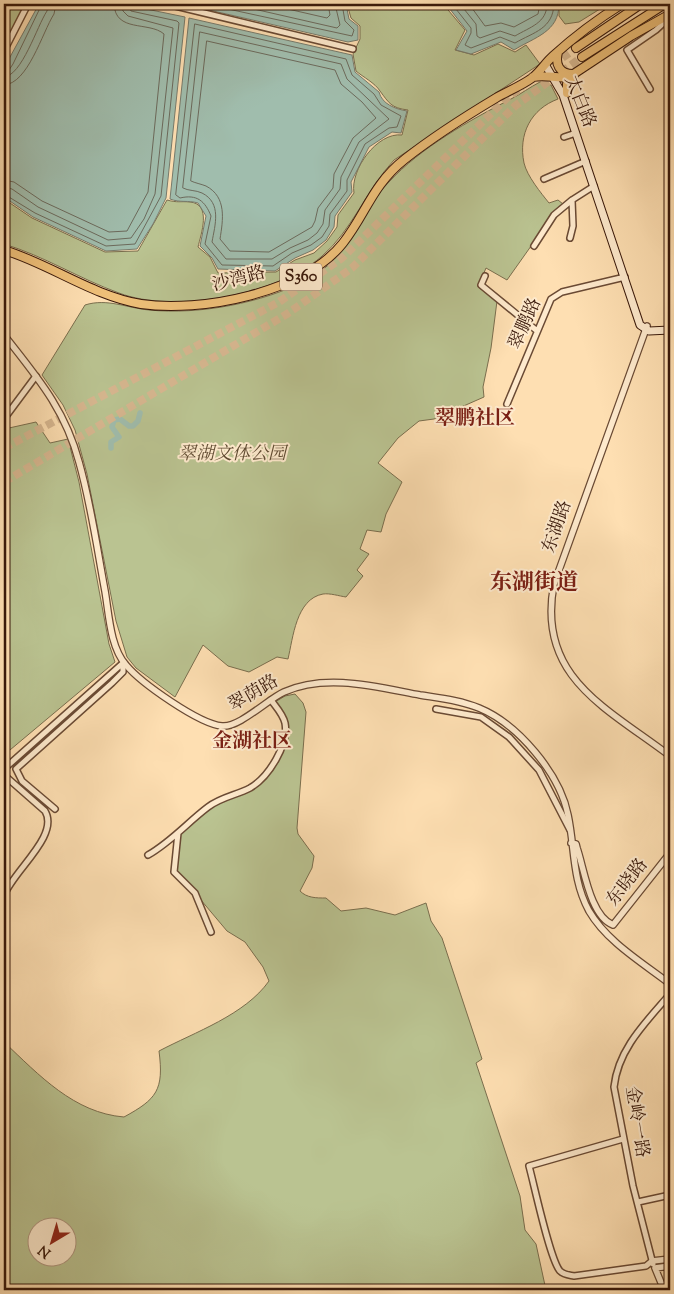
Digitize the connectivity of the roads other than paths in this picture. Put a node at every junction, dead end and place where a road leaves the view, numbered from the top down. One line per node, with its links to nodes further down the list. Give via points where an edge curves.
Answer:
1 (28, 4): 10 (street)
2 (167, 4): 9 (street)
3 (622, 4): 11 (main road, 沙湾路 / S360)
4 (641, 4): 8 (main road)
5 (670, 4): 6 (main road)
6 (661, 6): 12 (main road)
7 (670, 16): 14 (main road, 沙湾路 / S360, via 631,36); 17 (street, via 658,29 627,50)
8 (576, 48)
9 (354, 49)
10 (4, 51)
11 (558, 52): 13 (main road, 沙湾路 / S360); 14 (main road, via 556,61 559,68 565,73)
12 (582, 57)
13 (546, 66): 15 (main road, 太白路); 16 (main road, 沙湾路 / S360)
14 (575, 74): 15 (main road, 沙湾路 / S360); 18 (main road, via 566,84)
15 (556, 77): 16 (main road, 沙湾路 / S360); 18 (main road, 太白路); 19 (main road, 太白路)
16 (532, 78): 27 (main road, 沙湾路 / S360, via 404,159 376,189 344,242 321,265 303,276 258,292 207,305 142,304 109,294)
17 (650, 89)
18 (567, 93): 19 (main road, 太白路)
19 (578, 132): 20 (street); 21 (main road, 太白路)
20 (564, 137)
21 (588, 160): 22 (street); 23 (main road, 太白路)
22 (544, 179)
23 (597, 185): 24 (street); 29 (main road, 太白路); 31 (main road, 太白路)
24 (572, 200): 25 (street); 26 (street, via 554,215)
25 (570, 238)
26 (534, 246)
27 (4, 250)
28 (485, 276): 32 (street, via 481,285)
29 (625, 277): 31 (main road, 太白路, via 640,325); 32 (street, 翠鹏路, via 557,294 551,299)
30 (670, 326): 31 (main road)
31 (646, 328): 33 (main road); 41 (street, 东湖路, via 554,584 552,623 557,650 577,684)
32 (536, 330): 36 (street, 翠鹏路)
33 (670, 330)
34 (4, 335): 35 (street, 翠荫路)
35 (36, 376): 37 (street); 38 (street, 翠荫路, via 61,412 79,460 113,633)
36 (507, 404)
37 (4, 420)
38 (123, 662): 39 (street, 翠荫路, via 172,702 221,726 235,723); 42 (street); 44 (street, via 123,672 16,769 22,781)
39 (271, 700): 45 (street, 翠荫路, via 283,692 310,684 344,683 445,699 479,708 522,739 546,767 560,789); 46 (street, via 285,725 273,765 250,788 215,802)
40 (436, 709): 45 (street, via 481,717 509,737 539,770)
41 (670, 756)
42 (4, 769)
43 (4, 776): 50 (street, via 48,817 40,843)
44 (55, 809)
45 (570, 830): 47 (street, 翠荫路)
46 (178, 833): 49 (street); 51 (street, via 174,872 195,893)
47 (571, 843): 48 (street, 东晓路, via 577,848 596,906 613,925); 52 (street, 翠荫路, via 576,880 594,918 610,936)
48 (670, 853)
49 (148, 855)
50 (4, 896)
51 (211, 932)
52 (670, 984)
53 (670, 994): 54 (street, 金岭一路, via 636,1035 619,1062 614,1087)
54 (624, 1139): 56 (street, 金岭一路); 59 (street, via 529,1166 559,1270 574,1276)
55 (670, 1195): 56 (street)
56 (638, 1202): 58 (street, 金岭一路)
57 (670, 1259): 58 (street)
58 (652, 1261): 59 (street); 61 (street, 金岭一路)
59 (646, 1266): 61 (street)
60 (670, 1266): 61 (street)
61 (655, 1268): 62 (street)
62 (662, 1285)

